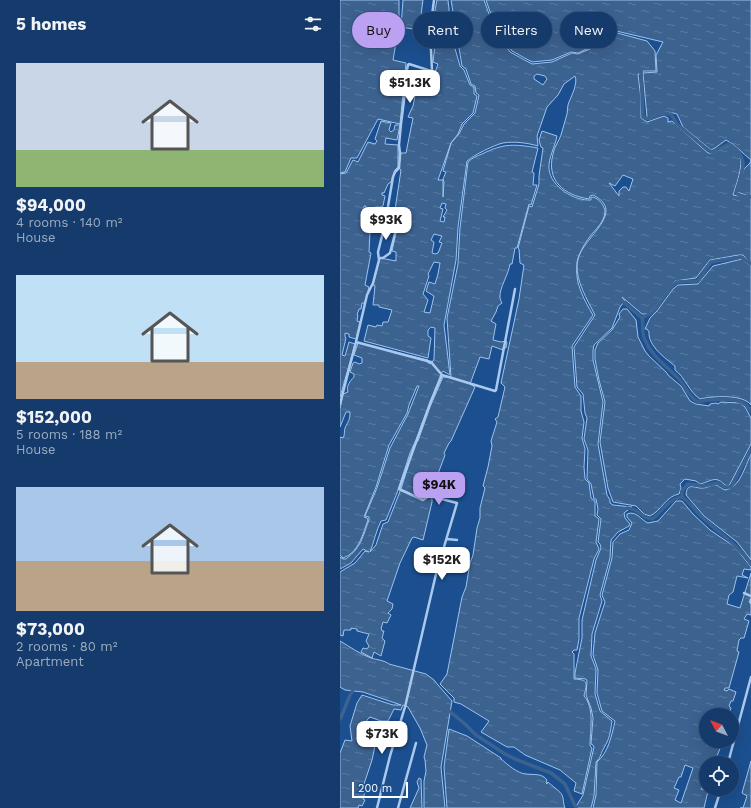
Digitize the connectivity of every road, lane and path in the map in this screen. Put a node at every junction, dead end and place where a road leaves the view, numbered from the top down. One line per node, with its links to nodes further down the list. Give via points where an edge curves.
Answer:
1 (434, 0): 2 (street, via 430,32 432,70 408,65 398,168 393,177)
2 (385, 224): 3 (street, via 378,252); 3 (street, via 396,230 390,253)
3 (379, 258): 5 (street)
4 (515, 289): 6 (street, via 496,391)
5 (356, 342): 6 (street, via 432,362); 7 (street)
6 (442, 374): 8 (street, via 399,489 423,500 430,493 439,499 457,502)
7 (340, 404)
8 (447, 539): 9 (street); 16 (street)
9 (457, 540)
10 (744, 593): 11 (street)
11 (751, 596)
12 (751, 677): 14 (street)
13 (416, 743): 17 (street)
14 (730, 756)
15 (719, 796): 18 (street)
16 (377, 808)
17 (398, 808)
18 (715, 808)

